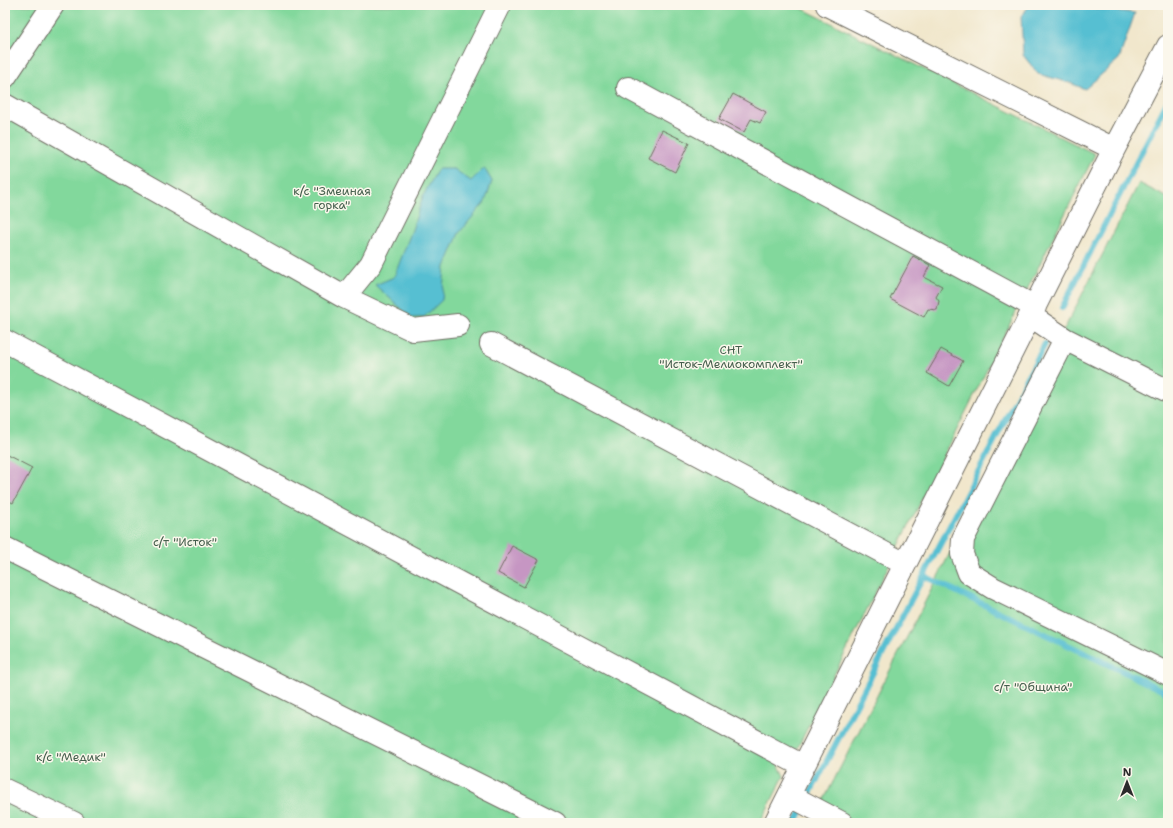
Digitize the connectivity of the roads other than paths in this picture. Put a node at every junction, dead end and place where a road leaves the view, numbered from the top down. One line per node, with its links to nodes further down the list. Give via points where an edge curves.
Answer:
1 (53, 5): 5 (lane)
2 (500, 5): 9 (lane, via 371,264)
3 (827, 5): 8 (lane)
4 (1168, 46): 8 (lane)
5 (5, 77)
6 (628, 88): 10 (lane)
7 (5, 105): 9 (lane)
8 (1114, 149): 10 (lane)
9 (344, 297): 11 (lane, via 414,330)
10 (1033, 311): 12 (lane); 17 (lane)
11 (458, 326)
12 (1065, 338): 15 (lane); 18 (lane, via 963,539 962,554 969,573 993,588)
13 (5, 342): 19 (lane)
14 (491, 344): 17 (lane)
15 (1168, 391)
16 (5, 548): 23 (lane)
17 (905, 564): 19 (lane)
18 (1168, 674)
19 (804, 766): 21 (lane)
20 (5, 790): 22 (lane)
21 (789, 795): 24 (lane); 25 (lane)
22 (74, 823)
23 (555, 823)
24 (775, 823)
25 (842, 823)

